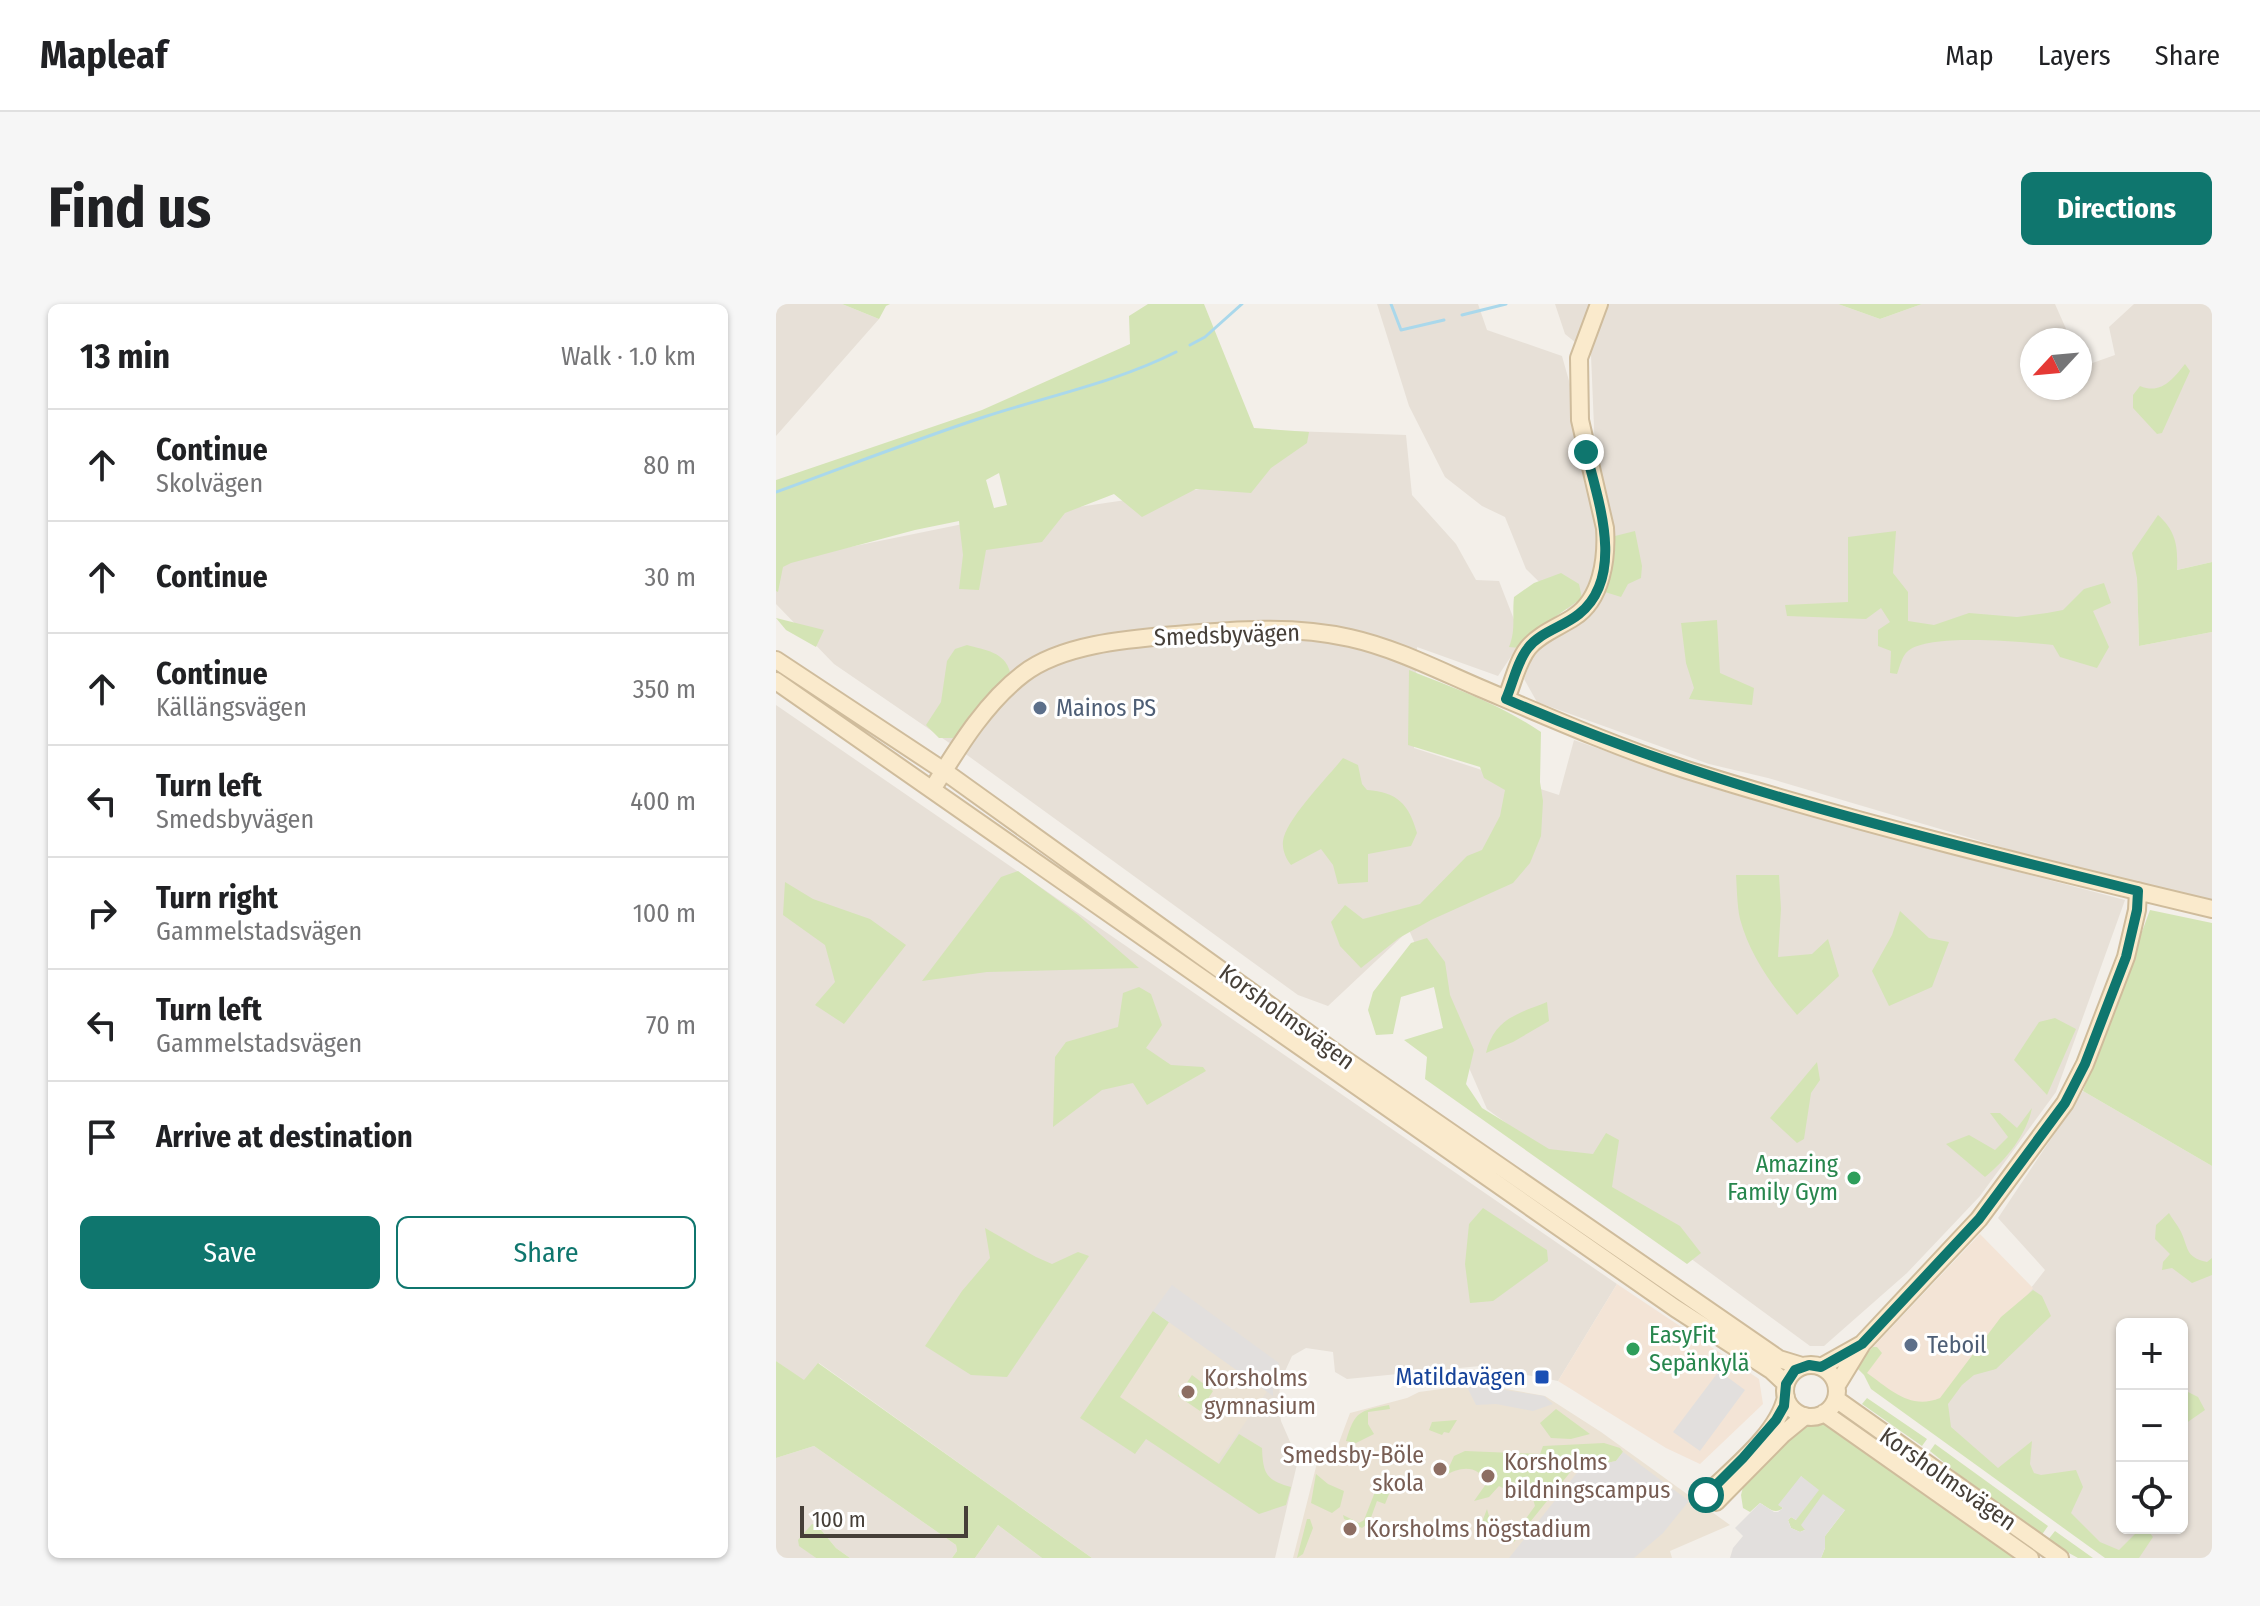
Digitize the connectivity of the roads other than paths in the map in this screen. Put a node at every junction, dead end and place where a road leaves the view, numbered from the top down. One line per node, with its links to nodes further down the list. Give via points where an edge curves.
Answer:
1 (1599, 304): 4 (main road, via 1579,358 1580,420 1605,528 1602,573 1593,597 1578,615 1528,649)
2 (776, 660): 5 (main road, Korsholmsvägen)
3 (776, 681): 6 (main road, Korsholmsvägen)
4 (1506, 699): 5 (main road, Smedsbyvägen, via 1350,638 1297,630 1148,638 1055,656 1025,672 981,716); 7 (main road, Smedsbyvägen, via 1678,767 1793,803)
5 (944, 771): 6 (main road, Smedsbyvägen); 10 (main road, Korsholmsvägen, via 1343,1058 1779,1359)
6 (933, 788): 12 (main road, Korsholmsvägen, via 1771,1370)
7 (2138, 891): 8 (main road, Smedsbyvägen); 9 (main road, via 2126,957 2065,1103 1979,1219)
8 (2212, 909)
9 (1862, 1344): 11 (main road); 13 (main road)
10 (1802, 1366): 11 (main road); 12 (main road)
11 (1821, 1367): 13 (main road, via 1834,1377)
12 (1786, 1390): 15 (main road, via 1793,1409); 15 (main road, via 1784,1406 1768,1432 1711,1499)
13 (1836, 1392): 14 (main road); 17 (main road, Korsholmsvägen)
14 (1824, 1413): 15 (main road); 16 (main road, Korsholmsvägen)
15 (1805, 1416)
16 (2030, 1558)
17 (2060, 1558)

